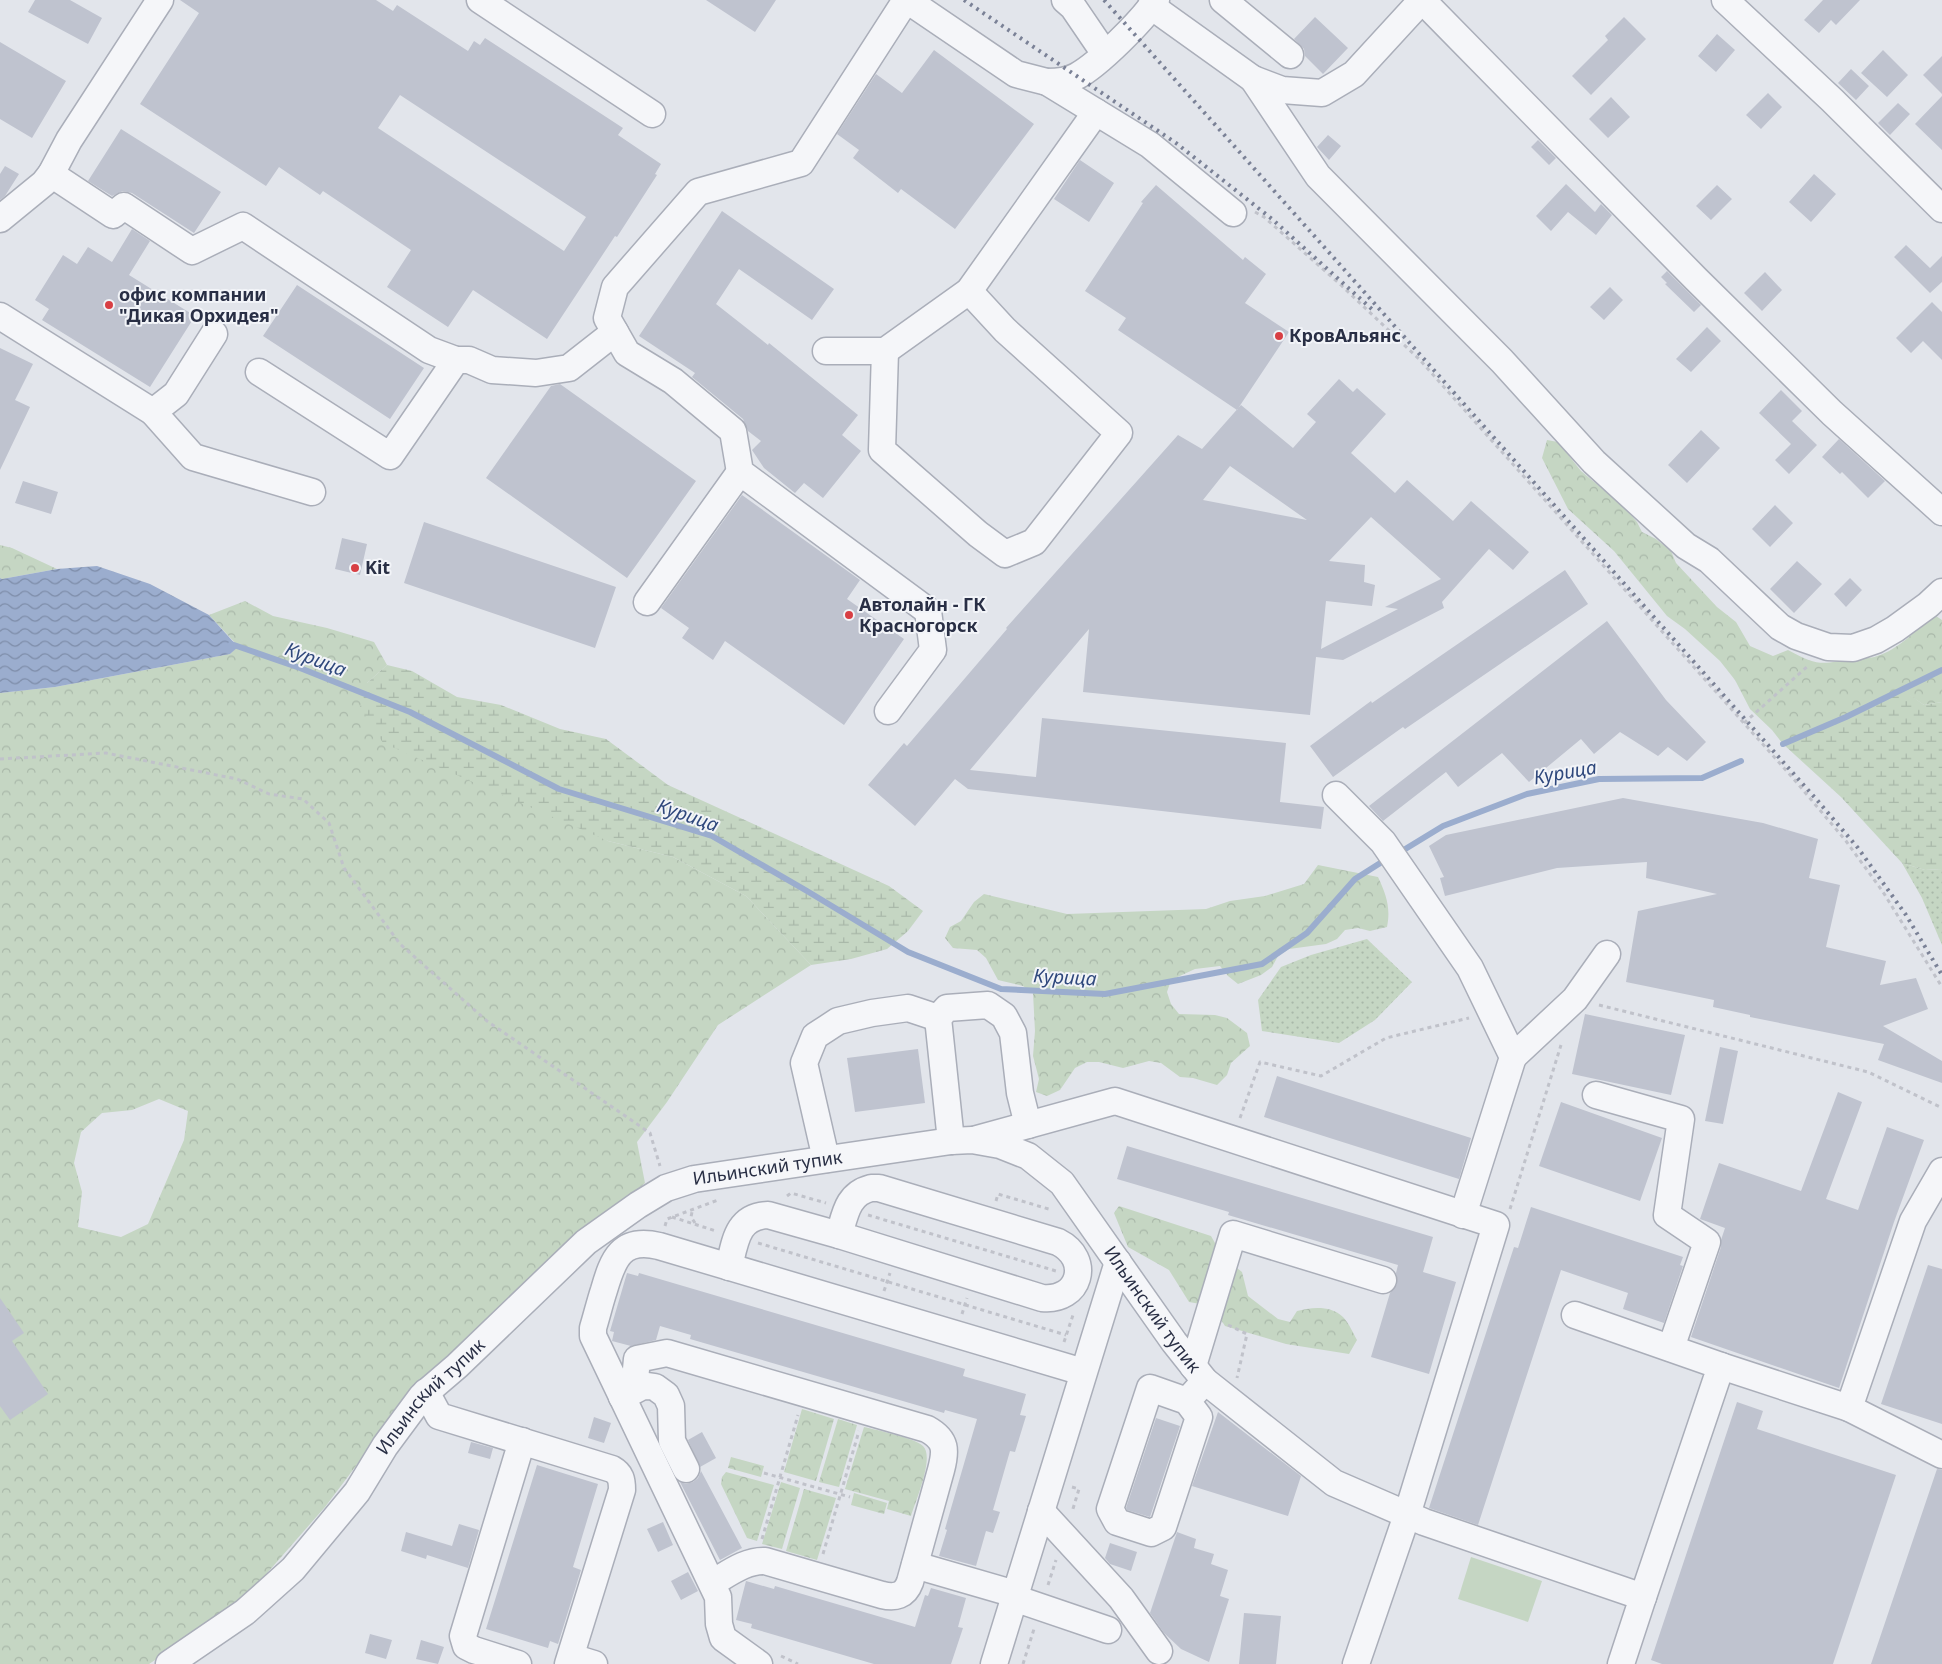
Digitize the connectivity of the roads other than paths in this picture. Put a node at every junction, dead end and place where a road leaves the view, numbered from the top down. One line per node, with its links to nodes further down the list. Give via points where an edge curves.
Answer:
1 (160, 0): 15 (street, via 69,140)
2 (480, 0): 14 (street)
3 (906, 0): 12 (street, via 1016,74); 21 (street, via 801,163 698,192 615,287 607,318)
4 (1065, 0): 9 (street, via 1074,7)
5 (1223, 0): 10 (street)
6 (1422, 0): 11 (street, via 1354,74 1322,93 1282,90); 30 (street, via 1696,279 1825,406)
7 (1725, 0): 16 (street)
8 (1157, 2): 9 (street); 11 (street)
9 (1106, 54): 12 (street, via 1077,76 1061,82)
10 (1290, 55)
11 (1253, 79): 31 (street, via 1318,176 1502,361 1594,462 1686,546 1709,560 1780,627 1828,647 1853,648 1876,640)
12 (1047, 82): 13 (street)
13 (1096, 112): 17 (street, via 1150,145); 19 (street)
14 (652, 114)
15 (51, 174): 18 (street); 25 (street, via 113,215 124,206 192,251 243,226 429,350)
16 (1942, 209)
17 (1233, 213)
18 (0, 219)
19 (969, 291): 24 (street); 24 (street, via 1005,330 1119,433 1034,542 1005,554 882,450)
20 (0, 316): 27 (street)
21 (615, 332): 25 (street, via 569,368 536,373 492,370 469,360); 28 (street, via 627,353 673,381 733,431)
22 (214, 334): 27 (street, via 176,394)
23 (826, 351): 24 (street)
24 (885, 351)
25 (456, 360): 26 (street, via 390,456)
26 (260, 372)
27 (153, 412): 29 (street, via 193,457)
28 (740, 472): 32 (street); 33 (street, via 928,610 933,650)
29 (312, 492)
30 (1942, 512)
31 (1942, 592)
32 (647, 602)
33 (888, 711)
34 (1336, 795): 37 (street, via 1383,842 1470,968)
35 (1608, 954): 37 (street, via 1575,999)
36 (938, 1018): 39 (street, via 947,1008 988,1006 1004,1016 1013,1033 1020,1093); 40 (street); 41 (street, via 908,1008 872,1013 838,1021 815,1036 804,1062)
37 (1514, 1057): 43 (street)
38 (1596, 1095): 51 (street, via 1681,1119 1667,1215 1707,1242)
39 (1028, 1125): 40 (street); 43 (street, via 1115,1101)
40 (961, 1141): 41 (street, Ильинский тупик); 45 (street, Ильинский тупик, via 1000,1145 1028,1156 1062,1183)
41 (826, 1159): 55 (street, Ильинский тупик, via 694,1179 666,1188 586,1242)
42 (1942, 1171): 58 (street, via 1913,1221)
43 (1464, 1215): 63 (street, via 1496,1225)
44 (838, 1235): 46 (street, via 766,1215 752,1218 736,1237); 48 (street, via 1042,1298 1051,1299); 48 (street, via 850,1201 863,1190 879,1188 1066,1246 1073,1252 1079,1269 1074,1286)
45 (1118, 1262): 50 (street); 54 (street, Ильинский тупик)
46 (728, 1267): 53 (street); 56 (street, via 650,1244 631,1246 616,1257 611,1265 593,1336)
47 (1383, 1280): 54 (street, via 1233,1234 1209,1314)
48 (1068, 1292): 50 (street)
49 (1575, 1316): 51 (street)
50 (1099, 1322): 53 (street)
51 (1671, 1348): 52 (street)
52 (1721, 1366): 58 (street); 67 (street)
53 (1083, 1372): 62 (street)
54 (1199, 1373): 57 (street); 63 (street, Ильинский тупик, via 1334,1482)
55 (426, 1392): 59 (street, via 439,1416); 71 (street, Ильинский тупик, via 385,1446 357,1492 293,1569 245,1612)
56 (628, 1393): 61 (street, via 655,1387 670,1400 672,1441); 64 (street, via 637,1359 667,1353 934,1433 943,1444 945,1453); 65 (street)
57 (1187, 1401): 57 (street, via 1150,1388 1110,1509 1117,1522 1151,1533 1163,1527 1199,1417)
58 (1850, 1408): 60 (street)
59 (522, 1442): 70 (street, via 612,1469 622,1479 622,1490); 72 (street, via 463,1636 466,1646)
60 (1942, 1455)
61 (686, 1470)
62 (1041, 1511): 66 (street); 69 (street, via 1120,1598)
63 (1407, 1515): 67 (street, Ильинский тупик); 75 (street)
64 (915, 1565): 65 (street, via 908,1588 892,1597 766,1561 755,1561); 66 (street)
65 (712, 1583): 73 (street, via 718,1597 718,1624 723,1638)
66 (1015, 1596): 68 (street); 74 (street)
67 (1643, 1597): 76 (street)
68 (1108, 1630)
69 (1159, 1651)
70 (578, 1662)
71 (169, 1664)
72 (518, 1664)
73 (759, 1664)
74 (994, 1664)
75 (1356, 1664)
76 (1621, 1664)

